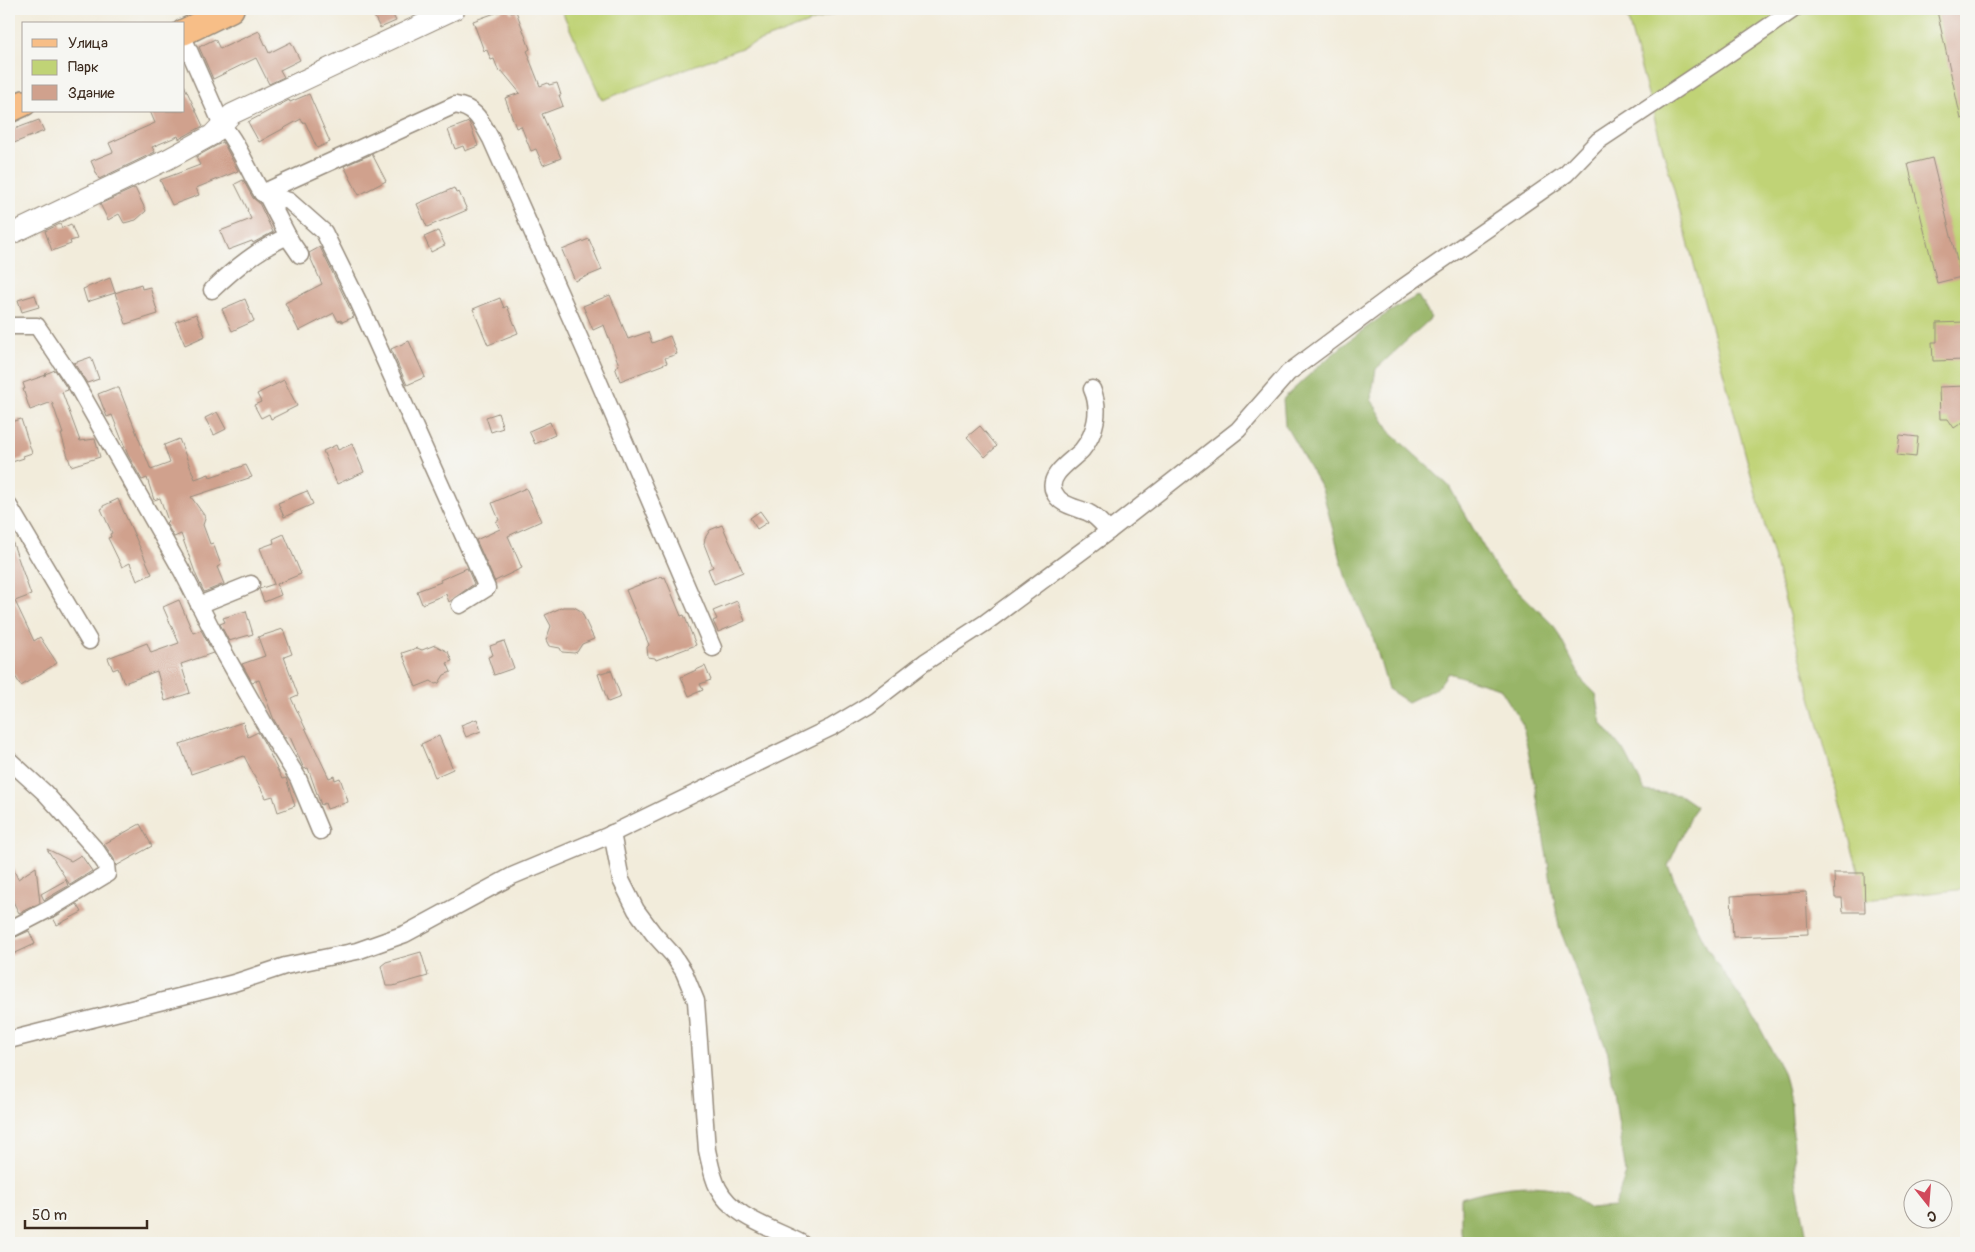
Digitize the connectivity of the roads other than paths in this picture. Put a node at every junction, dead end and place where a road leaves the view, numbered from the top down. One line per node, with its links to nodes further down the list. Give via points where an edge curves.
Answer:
1 (231, 9): 4 (main road)
2 (456, 9): 8 (street, via 232,114)
3 (1794, 9): 17 (street, via 1598,141 1566,174 1402,288 1288,374 1238,430)
4 (185, 32)
5 (185, 41): 8 (street)
6 (22, 105): 7 (main road)
7 (9, 110)
8 (222, 125): 9 (street); 10 (street, via 212,136 168,159)
9 (264, 193): 11 (street); 20 (street, via 289,200 324,232 358,301 487,588); 22 (street, via 455,105 466,106 476,114 491,139)
10 (9, 235)
11 (288, 236): 12 (street); 13 (street, via 268,244 248,258)
12 (300, 255)
13 (212, 290)
14 (9, 326): 19 (street, via 37,326 48,340 127,473)
15 (1092, 389): 17 (street, via 1097,411 1090,436 1082,450 1058,473 1052,485 1060,500 1090,513)
16 (9, 506): 21 (street)
17 (1109, 531): 25 (street, via 869,705 832,727)
18 (251, 584): 19 (street)
19 (199, 604): 24 (street, via 259,715 298,778)
20 (460, 605)
21 (89, 641)
22 (713, 648)
23 (9, 760): 26 (street, via 96,850 106,865 107,874)
24 (320, 831)
25 (612, 833): 27 (street, via 512,876 405,934 357,951 285,966 234,983); 28 (street, via 621,880 636,910 684,972 696,1001 707,1150 718,1189 749,1218)
26 (9, 930)
27 (9, 1040)
28 (800, 1243)

